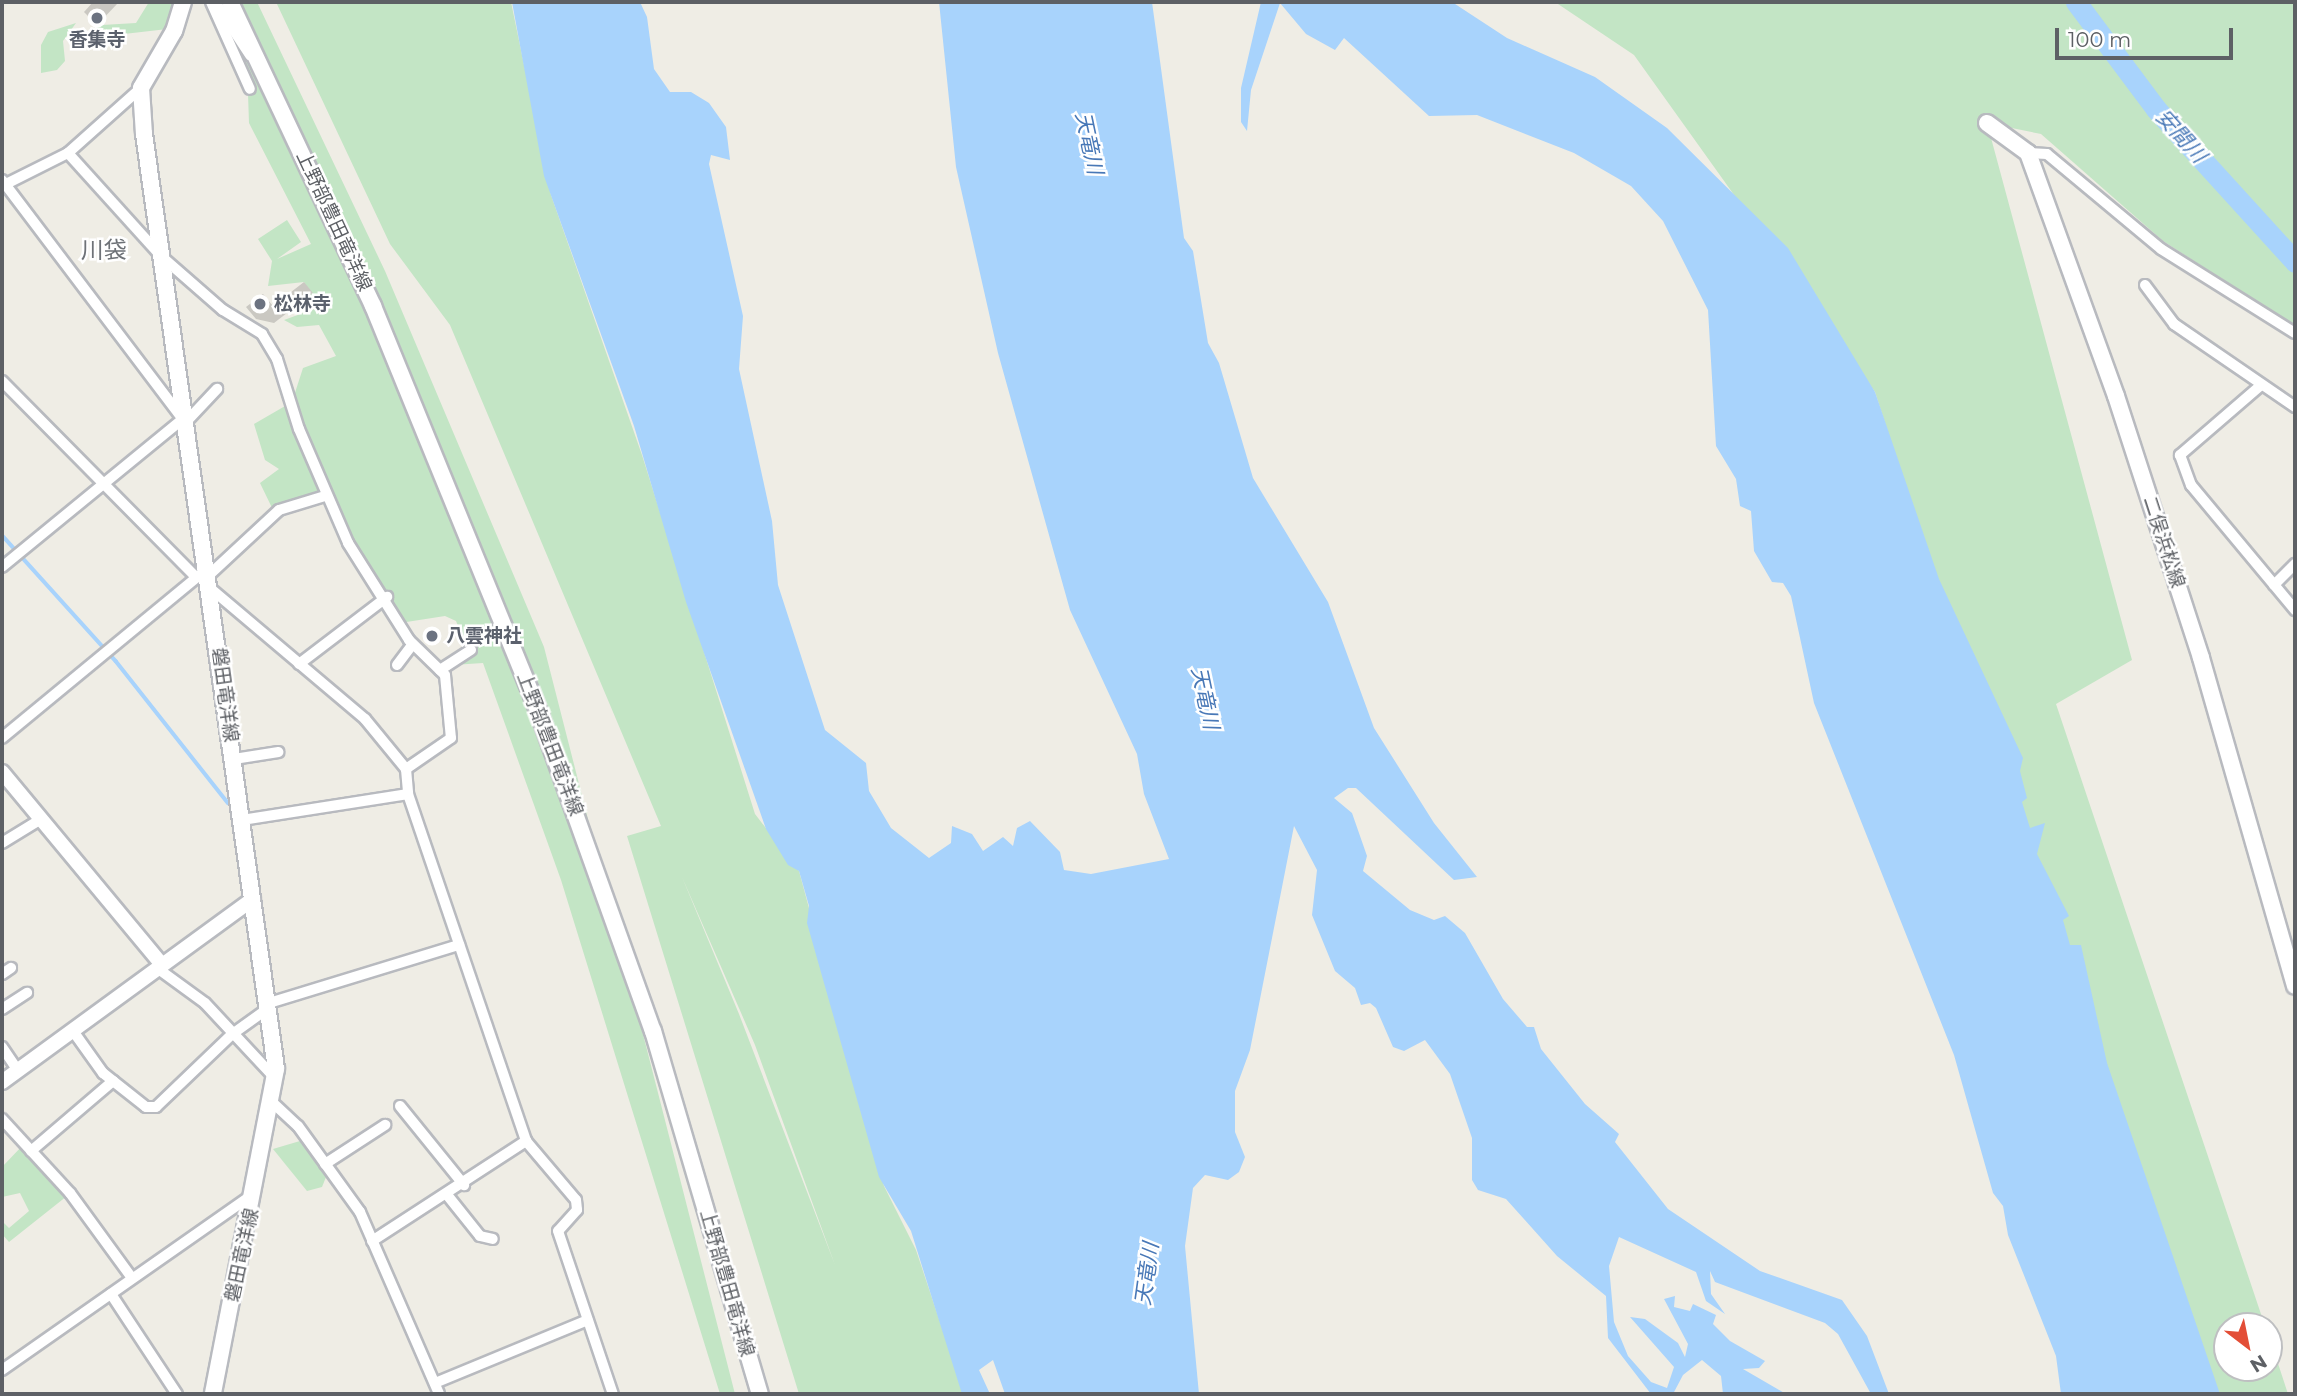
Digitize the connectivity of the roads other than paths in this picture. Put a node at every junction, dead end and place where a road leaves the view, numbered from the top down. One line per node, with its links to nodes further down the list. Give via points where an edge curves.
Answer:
1 (183, 2): 5 (main road, via 174,31)
2 (213, 2): 4 (street); 6 (street)
3 (230, 2): 4 (main road, 上野部豊田竜洋線)
4 (261, 65): 76 (main road, 上野部豊田竜洋線, via 373,306 545,728 653,1031)
5 (141, 88): 8 (street); 11 (main road, 磐田竜洋線)
6 (250, 89)
7 (1987, 123): 9 (main road)
8 (68, 153): 10 (street); 11 (street)
9 (2028, 153): 13 (street, via 2048,154 2161,249); 44 (main road, 二俣浜松線, via 2161,530)
10 (3, 184): 18 (street)
11 (162, 256): 18 (main road, 磐田竜洋線); 20 (street, via 223,310 262,334 278,359)
12 (2145, 285): 15 (street, via 2174,324)
13 (2295, 333)
14 (2, 381): 19 (street)
15 (2260, 386): 17 (street); 24 (street, via 2180,455 2191,485)
16 (216, 389): 18 (street)
17 (2295, 407)
18 (184, 419): 19 (street); 23 (main road, 磐田竜洋線)
19 (103, 482): 22 (street); 23 (street)
20 (325, 496): 23 (street, via 279,510); 25 (street, via 348,543)
21 (2295, 564): 24 (street)
22 (2, 567)
23 (205, 578): 29 (street); 32 (street); 34 (main road, 磐田竜洋線)
24 (2274, 584): 26 (street)
25 (387, 597): 27 (street); 29 (street)
26 (2295, 610)
27 (413, 644): 30 (street); 31 (street)
28 (471, 650): 31 (street)
29 (299, 664): 35 (street, via 365,719)
30 (397, 664)
31 (440, 670): 35 (street, via 451,738)
32 (2, 738)
33 (278, 752): 34 (street)
34 (234, 759): 39 (main road, 磐田竜洋線)
35 (406, 769): 37 (street)
36 (2, 772): 38 (street)
37 (408, 794): 39 (street); 42 (street)
38 (41, 819): 40 (street); 43 (street)
39 (242, 820): 41 (main road, 磐田竜洋線)
40 (2, 843)
41 (253, 900): 43 (street); 46 (main road, 磐田竜洋線)
42 (459, 945): 46 (street); 59 (street)
43 (160, 966): 48 (street); 49 (street)
44 (2295, 986)
45 (27, 993): 47 (street)
46 (269, 1005): 49 (street); 52 (main road, 磐田竜洋線)
47 (2, 1009)
48 (74, 1031): 51 (street); 53 (street)
49 (236, 1031): 52 (street); 53 (street, via 156,1107 146,1107)
50 (2, 1046): 51 (street)
51 (17, 1069): 54 (street)
52 (275, 1077): 55 (main road, 磐田竜洋線)
53 (113, 1081): 60 (street)
54 (2, 1082)
55 (272, 1102): 61 (street); 63 (main road, 磐田竜洋線)
56 (400, 1106): 62 (street)
57 (2, 1119): 60 (street)
58 (385, 1125): 61 (street)
59 (526, 1141): 62 (street); 69 (street, via 576,1200 577,1210 558,1231)
60 (31, 1151): 67 (street, via 70,1193)
61 (325, 1164): 66 (street, via 360,1212)
62 (464, 1185): 64 (street)
63 (254, 1193): 67 (street); 73 (main road, 磐田竜洋線)
64 (448, 1196): 65 (street, via 480,1236); 66 (street)
65 (494, 1239)
66 (372, 1241): 71 (street)
67 (132, 1278): 68 (street)
68 (111, 1294): 70 (street); 72 (street)
69 (588, 1320): 71 (street); 75 (street)
70 (2, 1370)
71 (435, 1383): 74 (street)
72 (177, 1394)
73 (212, 1394)
74 (439, 1394)
75 (613, 1394)
76 (760, 1394)

